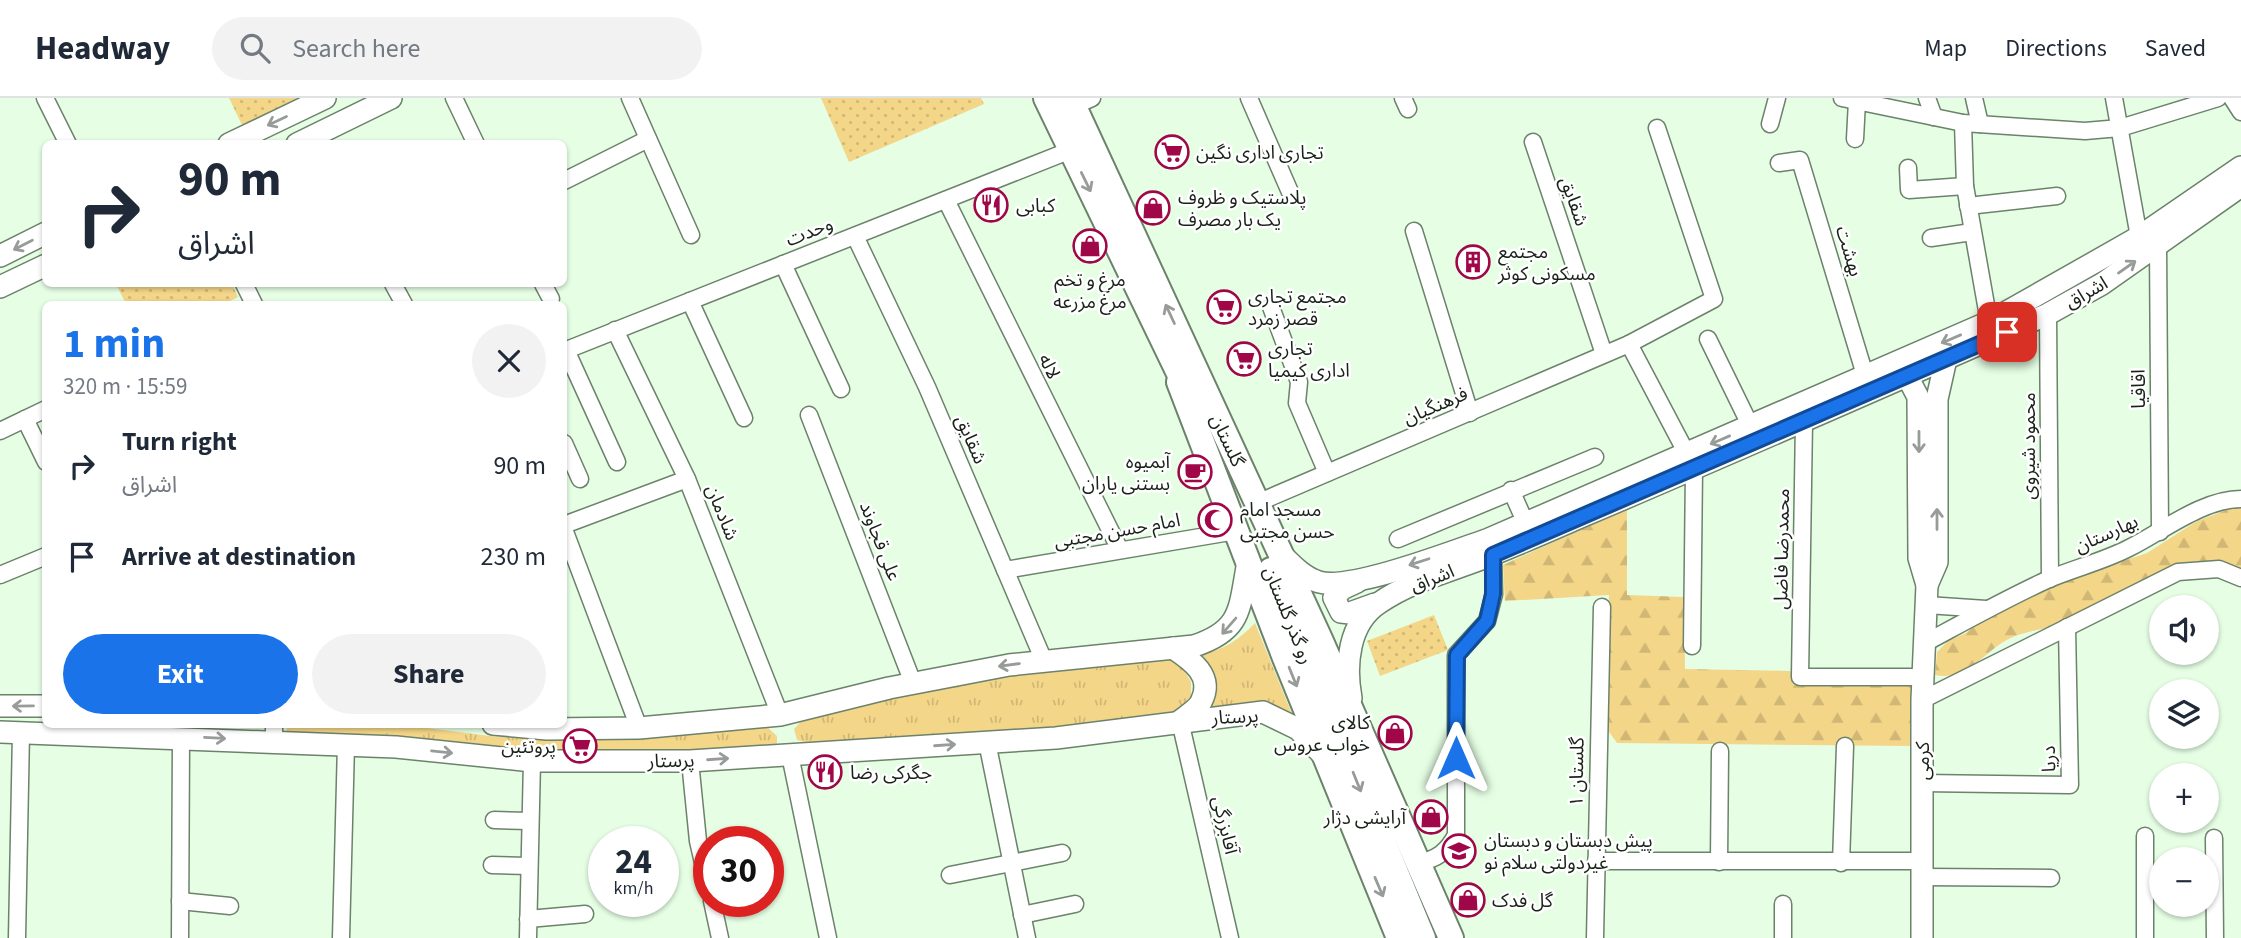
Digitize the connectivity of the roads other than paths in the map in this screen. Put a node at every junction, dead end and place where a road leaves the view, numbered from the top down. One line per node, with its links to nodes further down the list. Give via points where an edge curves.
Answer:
1 (45, 98): 25 (street)
2 (325, 98): 26 (main road, one-way to 26)
3 (391, 98): 27 (main road)
4 (454, 98): 28 (street)
5 (629, 98): 23 (street)
6 (1046, 98): 30 (main road)
7 (1249, 98): 37 (street)
8 (1777, 98): 19 (street)
9 (1927, 98): 17 (street)
10 (1974, 98): 20 (street)
11 (2114, 98): 22 (street, اقاقیا)
12 (2218, 98): 22 (street)
13 (2232, 98): 16 (street)
14 (1850, 100): 17 (street); 24 (street)
15 (1079, 101): 87 (main road, گلستان, one-way to 15)
16 (2241, 112)
17 (1934, 117): 18 (street)
18 (1963, 123): 20 (street); 35 (street)
19 (1770, 124)
20 (1980, 124): 22 (street, via 2085,131)
21 (1657, 128): 61 (street, فرهنگیان, via 1714,299)
22 (2120, 128): 47 (street, اقاقیا)
23 (648, 139): 34 (street); 44 (street)
24 (1855, 139)
25 (66, 140)
26 (237, 140)
27 (305, 140)
28 (474, 140)
29 (1533, 142): 64 (street, شقایق)
30 (1070, 150): 39 (street, وحدت); 59 (main road, one-way to 59)
31 (1779, 163): 66 (street, بهشت, via 1800,160)
32 (2241, 167): 47 (main road, اشراق)
33 (1908, 168): 35 (street, via 1909,190)
34 (567, 180)
35 (1965, 186): 40 (street)
36 (2241, 186): 47 (main road, اشراق)
37 (1290, 192)
38 (2057, 196): 40 (street)
39 (946, 200): 45 (street, وحدت); 94 (street, لاله)
40 (1968, 206): 42 (street)
41 (1414, 231): 70 (street)
42 (1972, 232): 46 (street); 57 (street)
43 (42, 235): 48 (main road, one-way to 48)
44 (691, 235)
45 (855, 236): 49 (street, وحدت); 99 (street, شقایق, via 927,387)
46 (1931, 238)
47 (2148, 241): 56 (main road, اشراق, one-way to 47, via 2102,284); 57 (main road, اشراق); 91 (street, اقاقیا)
48 (0, 256)
49 (783, 264): 54 (street, وحدت); 68 (street)
50 (42, 267): 51 (main road)
51 (0, 287)
52 (545, 287): 53 (street)
53 (551, 299)
54 (690, 301): 58 (street, وحدت); 72 (street)
55 (1271, 307): 82 (street, via 1299,382 1297,403)
56 (2048, 314): 65 (main road, اشراق); 103 (street, محمود شیروی)
57 (1989, 323): 66 (main road, اشراق, one-way to 66)
58 (615, 330): 62 (street, وحدت); 84 (street, شادمان)
59 (1162, 339): 90 (main road); 172 (main road, رو گذر گلستان, one-way to 172, via 1256,534)
60 (1708, 339): 75 (street)
61 (1629, 344): 64 (street, فرهنگیان); 81 (street)
62 (567, 349)
63 (567, 354): 80 (street)
64 (1604, 354): 70 (street, فرهنگیان)
65 (1945, 359): 67 (main road, اشراق); 104 (main road, کرمی, one-way to 65, via 1937,562 1937,399)
66 (1864, 375): 75 (main road, اشراق)
67 (1908, 376): 74 (main road, اشراق); 104 (main road, کرمی, one-way to 104, via 1918,397 1919,558)
68 (841, 389)
69 (42, 411): 73 (street)
70 (1470, 413): 82 (street, فرهنگیان)
71 (809, 415): 114 (street, علی قجاوند)
72 (744, 418)
73 (25, 419): 76 (street); 78 (street)
74 (1804, 421): 81 (main road, اشراق); 113 (street, محمدرضا فاضل, via 1800,677)
75 (1751, 427): 81 (main road, اشراق, one-way to 81)
76 (0, 431)
77 (567, 450): 83 (street)
78 (42, 454)
79 (1595, 457): 85 (street)
80 (617, 462)
81 (1691, 462): 88 (main road, اشراق); 96 (main road, اشراق); 110 (street)
82 (1327, 473): 87 (street, فرهنگیان)
83 (580, 479)
84 (687, 479): 89 (street); 118 (street, شادمان)
85 (1511, 490): 88 (street); 93 (street)
86 (2241, 499): 91 (street, بهارستان, via 2225,499)
87 (1257, 503): 95 (main road, گلستان)
88 (1526, 524): 101 (main road, اشراق, one-way to 101)
89 (567, 526)
90 (1236, 531): 94 (street, امام حسن مجتبی); 98 (main road)
91 (2160, 532): 103 (street, بهارستان)
92 (567, 535): 122 (street)
93 (1398, 539)
94 (1120, 550): 99 (street, امام حسن مجتبی)
95 (1281, 554): 101 (main road, اشراق, via 1298,571 1321,583); 120 (main road, گلستان)
96 (1493, 555): 105 (main road, اشراق, via 1416,583); 144 (street, via 1493,594 1487,621 1457,655 1456,835 1448,851)
97 (42, 558): 100 (street)
98 (1248, 562): 111 (main road, پرستار, one-way to 111, via 1237,616 1219,638); 131 (main road, one-way to 131)
99 (1005, 570): 112 (street, شقایق)
100 (0, 575)
101 (1365, 578): 105 (main road, via 1334,598 1341,612 1350,614)
102 (2241, 578): 108 (street, via 2219,569 2178,572)
103 (2050, 579): 107 (street, بهارستان)
104 (1927, 595): 107 (street); 109 (main road, کرمی)
105 (1377, 603): 120 (main road, اشراق, via 1360,623 1349,652 1346,675)
106 (1602, 607): 142 (street, گلستان ۱)
107 (1989, 609): 109 (street, بهارستان)
108 (2067, 627): 115 (street); 134 (street, دریا, via 2070,785)
109 (1925, 643): 113 (main road, کرمی)
110 (1692, 646)
111 (1173, 648): 112 (main road, پرستار); 119 (main road, via 1197,664 1205,683 1201,702)
112 (1044, 661): 114 (main road, پرستار, one-way to 114)
113 (1923, 677): 115 (main road, کرمی)
114 (913, 683): 118 (main road, پرستار)
115 (1922, 700): 134 (main road, کرمی)
116 (42, 705): 117 (main road, one-way to 117)
117 (0, 706)
118 (780, 715): 122 (main road, پرستار)
119 (1180, 721): 126 (main road, پرستار); 131 (main road, پرستار, via 1263,712 1298,729); 170 (street, آقابزرگی)
120 (1356, 721): 144 (main road, گلستان)
121 (536, 728): 122 (main road, پرستار)
122 (639, 728)
123 (10, 732): 125 (main road, پرستار); 164 (street)
124 (274, 733): 125 (main road, پرستار, one-way to 124); 127 (main road, پرستار)
125 (181, 737): 153 (street)
126 (987, 742): 130 (main road, پرستار, one-way to 126); 146 (street)
127 (346, 744): 132 (main road, پرستار, one-way to 132); 166 (street)
128 (1845, 746): 145 (street)
129 (1720, 751): 143 (street)
130 (790, 755): 133 (main road, پرستار, one-way to 130); 168 (street)
131 (1325, 757): 171 (main road, one-way to 171)
132 (531, 761): 133 (main road, پرستار); 136 (street)
133 (690, 761): 137 (street)
134 (1922, 783): 149 (main road, کرمی)
135 (494, 820): 136 (street)
136 (530, 821): 148 (street)
137 (696, 826)
138 (2145, 836): 150 (street)
139 (2214, 838): 140 (street)
140 (2214, 847)
141 (1062, 853): 146 (street)
142 (1597, 861): 143 (street); 174 (street, گلستان ۱)
143 (1719, 862): 145 (street)
144 (1418, 863): 173 (main road, گلستان)
145 (1840, 863): 149 (street)
146 (1011, 864): 151 (street); 158 (street)
147 (492, 865): 148 (street)
148 (529, 866): 162 (street)
149 (1921, 869): 152 (street); 176 (main road, کرمی)
150 (2149, 870)
151 (950, 875)
152 (2051, 878)
153 (180, 901): 156 (street); 165 (street)
154 (1075, 904): 158 (street)
155 (1783, 904): 175 (street)
156 (230, 906)
157 (584, 914): 162 (street)
158 (1022, 915): 169 (street)
159 (713, 917): 163 (street)
160 (2150, 917): 177 (street)
161 (2213, 917): 178 (street)
162 (528, 919): 167 (street)
163 (715, 937)
164 (17, 938)
165 (180, 938)
166 (341, 938)
167 (528, 938)
168 (828, 938)
169 (1027, 938)
170 (1228, 938)
171 (1399, 938)
172 (1423, 938)
173 (1451, 938)
174 (1595, 938)
175 (1783, 938)
176 (1922, 938)
177 (2145, 938)
178 (2215, 938)

